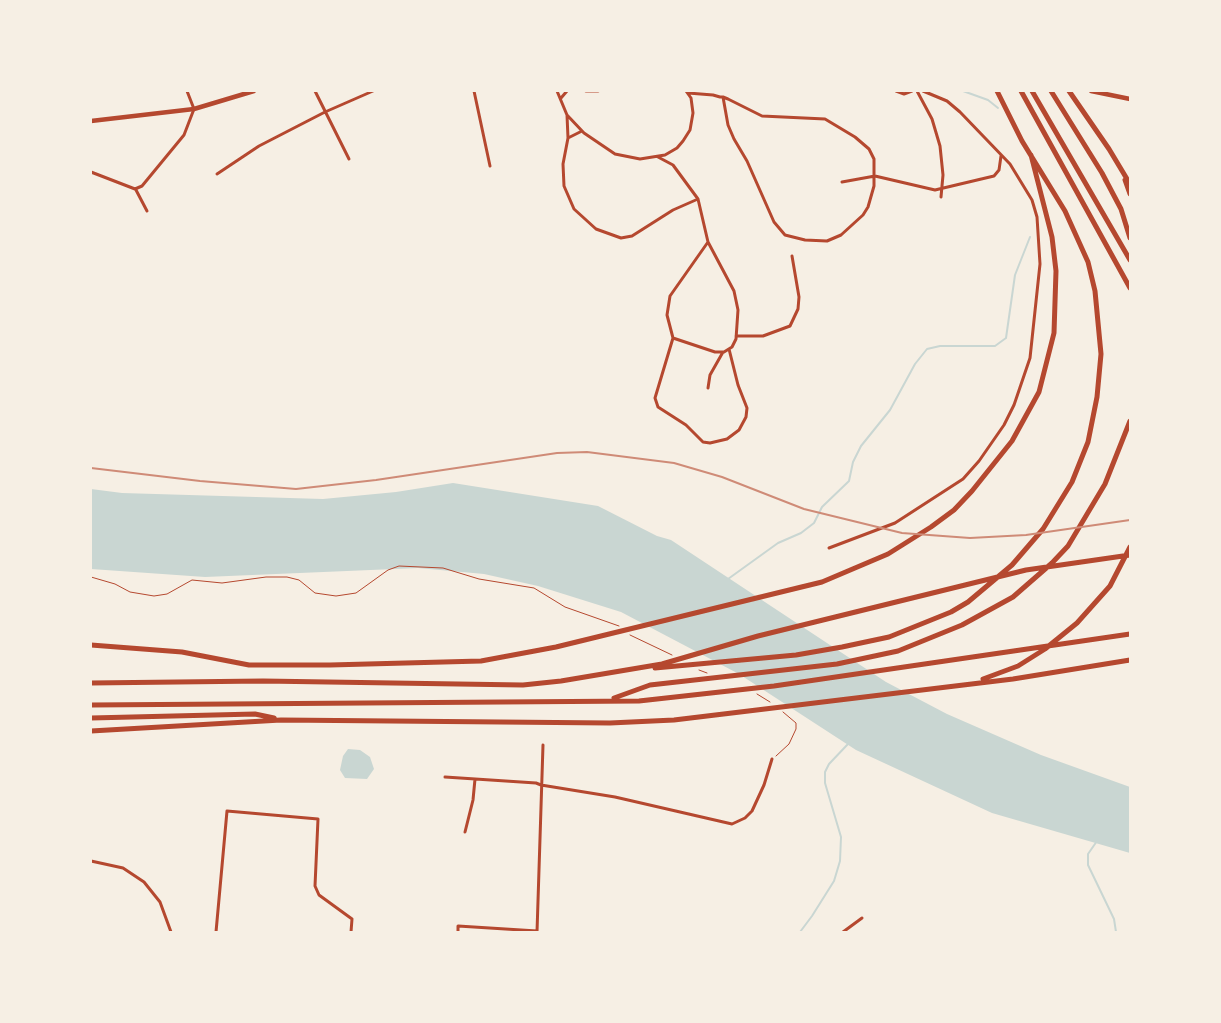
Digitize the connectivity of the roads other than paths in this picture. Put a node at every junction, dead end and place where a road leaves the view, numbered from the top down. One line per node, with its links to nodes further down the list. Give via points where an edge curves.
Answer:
1 (187, 91): 24 (street)
2 (254, 91): 24 (main road)
3 (315, 91): 25 (street)
4 (373, 91): 25 (street)
5 (474, 91): 36 (street)
6 (557, 91): 22 (street)
7 (567, 91): 22 (street)
8 (586, 91): 9 (street)
9 (598, 91)
10 (896, 91): 11 (street, via 904,94)
11 (912, 91)
12 (916, 91): 44 (street, via 936,131)
13 (923, 91): 32 (street, via 954,106)
14 (997, 91): 31 (highway)
15 (1021, 91): 53 (highway)
16 (1032, 91): 52 (highway)
17 (1051, 91): 49 (highway, via 1102,173 1121,209)
18 (1068, 91): 39 (highway)
19 (1091, 91): 23 (main road)
20 (687, 92): 21 (street); 30 (street, via 693,113 690,130)
21 (723, 97): 40 (street, via 762,116 814,117 832,122 869,149 874,159); 40 (street, via 728,125 774,222 785,235 820,241 841,235 868,207)
22 (561, 98): 26 (street)
23 (1130, 99)
24 (194, 109): 27 (main road); 43 (street, via 184,135 142,186)
25 (325, 112): 34 (street); 38 (street, via 258,146)
26 (567, 115): 28 (street); 29 (street)
27 (91, 121)
28 (582, 131): 29 (street); 33 (street, via 615,154)
29 (568, 138): 47 (street, via 563,174 568,199 584,220 604,233 621,238 632,236 673,210)
30 (673, 150): 33 (street); 35 (street)
31 (1031, 155): 64 (highway, via 1056,256 1056,318 1038,392 1012,441 991,470 954,510 888,554 822,582 556,647 481,661 249,665 182,652); 66 (highway, via 1065,211 1088,262 1099,320 1101,354 1088,442 1072,482 1042,529 1012,565 968,602 889,637 796,655)
32 (1001, 156): 44 (street, via 1000,170 994,176); 61 (street, via 1010,164 1032,200 1040,240 1032,343 1026,373 1014,404 979,461 954,486 895,523)
33 (658, 157): 35 (street)
34 (350, 159)
35 (672, 164): 47 (street)
36 (490, 166)
37 (91, 172): 43 (street)
38 (217, 174)
39 (1123, 175): 42 (highway); 45 (highway)
40 (875, 176): 41 (street); 44 (street)
41 (842, 182)
42 (1130, 184)
43 (135, 189): 48 (street)
44 (942, 189): 46 (street)
45 (1130, 194)
46 (941, 197)
47 (698, 199): 50 (street)
48 (147, 211)
49 (1130, 238)
50 (708, 242): 54 (street, via 734,291 738,310); 55 (street, via 670,296 667,315)
51 (792, 256): 54 (street, via 798,309 790,326 763,336)
52 (1130, 260)
53 (1130, 288)
54 (736, 336): 56 (street)
55 (673, 338): 56 (street, via 658,384 656,404 703,442 727,439 739,430 746,417 747,408); 57 (street)
56 (729, 349): 57 (street)
57 (723, 352): 58 (street, via 710,375)
58 (708, 388)
59 (1130, 421): 69 (highway, via 1112,470 1068,546 1013,596 962,625 898,651 838,664 650,686)
60 (1130, 547): 67 (highway, via 1110,586 1077,624 1018,666)
61 (829, 548)
62 (1130, 555): 66 (highway, via 1026,570)
63 (1130, 634): 69 (highway, via 774,686 639,701)
64 (91, 645)
65 (1130, 660): 67 (highway)
66 (634, 670): 68 (highway, via 523,685 263,681)
67 (975, 682): 72 (highway, via 674,720 610,723)
68 (91, 683)
69 (611, 699): 70 (highway)
70 (91, 705)
71 (91, 718): 72 (highway, via 255,714)
72 (281, 720): 73 (highway)
73 (91, 731)
74 (543, 745): 78 (street)
75 (772, 759): 78 (street, via 752,811 732,824 616,797)
76 (445, 777): 77 (street)
77 (475, 779): 78 (street, via 536,782); 79 (street)
78 (541, 785): 86 (street)
79 (465, 832)
80 (91, 861): 82 (street, via 123,868 144,882 160,902)
81 (862, 918): 87 (street)
82 (171, 932)
83 (216, 932): 84 (street, via 227,811 318,819 315,886 320,895 352,919)
84 (351, 932)
85 (458, 932): 86 (street, via 458,926)
86 (538, 932)
87 (843, 932)

